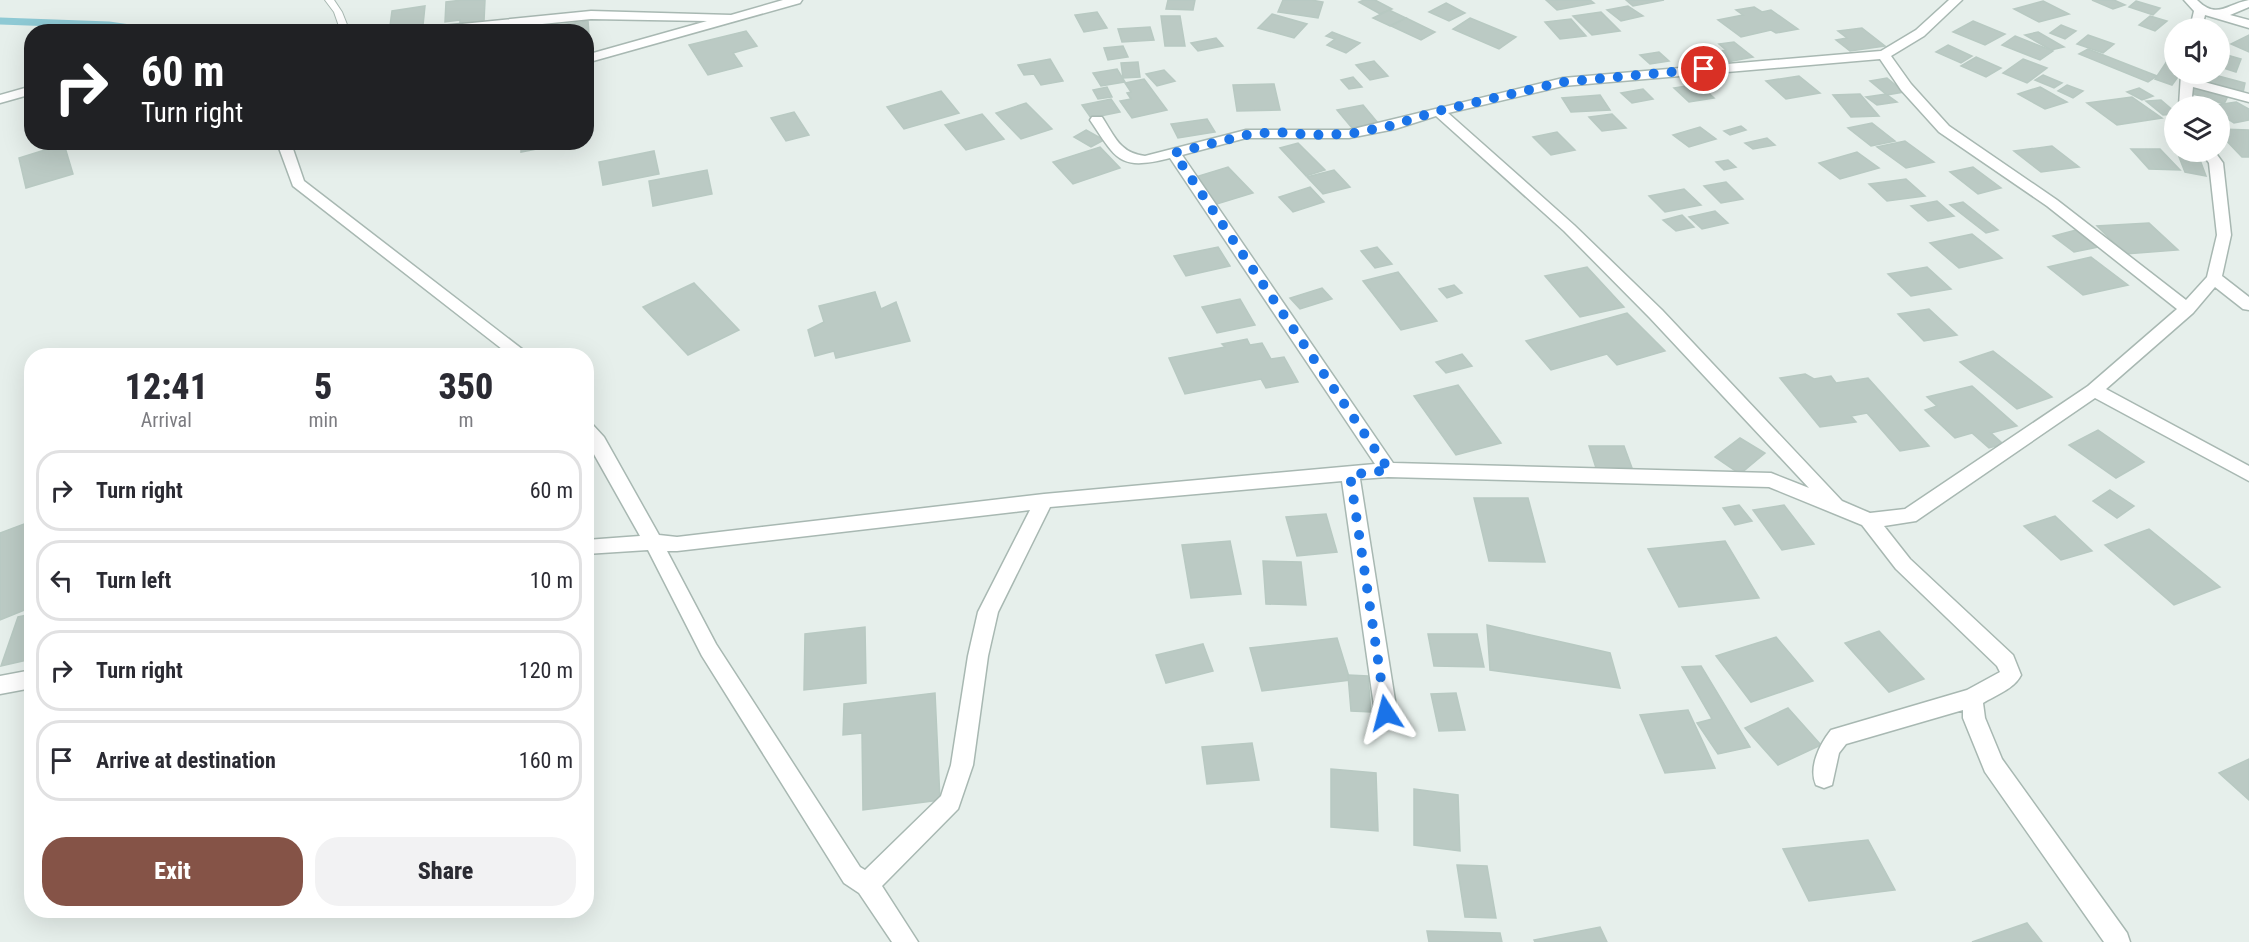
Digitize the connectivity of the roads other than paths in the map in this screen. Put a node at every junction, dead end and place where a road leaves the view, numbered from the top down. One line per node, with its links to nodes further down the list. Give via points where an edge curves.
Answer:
1 (329, 0): 10 (lane)
2 (795, 0): 8 (street)
3 (1956, 0): 13 (street, via 1920,33)
4 (2190, 0): 6 (street)
5 (2249, 3): 7 (street)
6 (2200, 10): 7 (street); 9 (street)
7 (2218, 15): 12 (street)
8 (730, 18): 11 (street, via 591,15); 14 (street)
9 (2198, 18)
10 (343, 24)
11 (502, 24)
12 (2249, 24)
13 (1884, 55): 19 (street, via 1563,82); 26 (street, via 1905,87 1944,129 2052,203)
14 (594, 57)
15 (2208, 84): 17 (street)
16 (24, 92): 18 (street)
17 (2249, 98)
18 (0, 99)
19 (1438, 111): 22 (street, via 1349,134 1246,135); 34 (street, via 1569,228 1656,314)
20 (1097, 120): 22 (street, via 1127,158 1145,160)
21 (287, 150): 27 (street, via 298,183)
22 (1174, 153): 30 (street)
23 (2215, 162): 24 (street, via 2224,235)
24 (2214, 278): 25 (street); 26 (street)
25 (2249, 304)
26 (2187, 309): 28 (street)
27 (512, 348)
28 (2094, 390): 31 (street); 35 (street, via 1909,516)
29 (594, 437): 36 (street)
30 (1389, 470): 32 (street); 34 (street, via 1771,480)
31 (2249, 474)
32 (1350, 475): 33 (street); 41 (street)
33 (1044, 501): 36 (street, via 677,544); 43 (street, via 988,612 963,765 950,802)
34 (1838, 508): 35 (street)
35 (1869, 520): 40 (street, via 1903,564 2006,661 2010,675)
36 (653, 542): 37 (street); 43 (street, via 709,650 852,875)
37 (594, 546)
38 (24, 680): 39 (street)
39 (0, 685)
40 (1972, 698): 42 (street, via 1839,737 1829,749); 45 (street, via 1974,718 1993,765)
41 (1386, 713)
42 (1824, 778)
43 (867, 885): 44 (street)
44 (906, 942)
45 (2118, 942)

